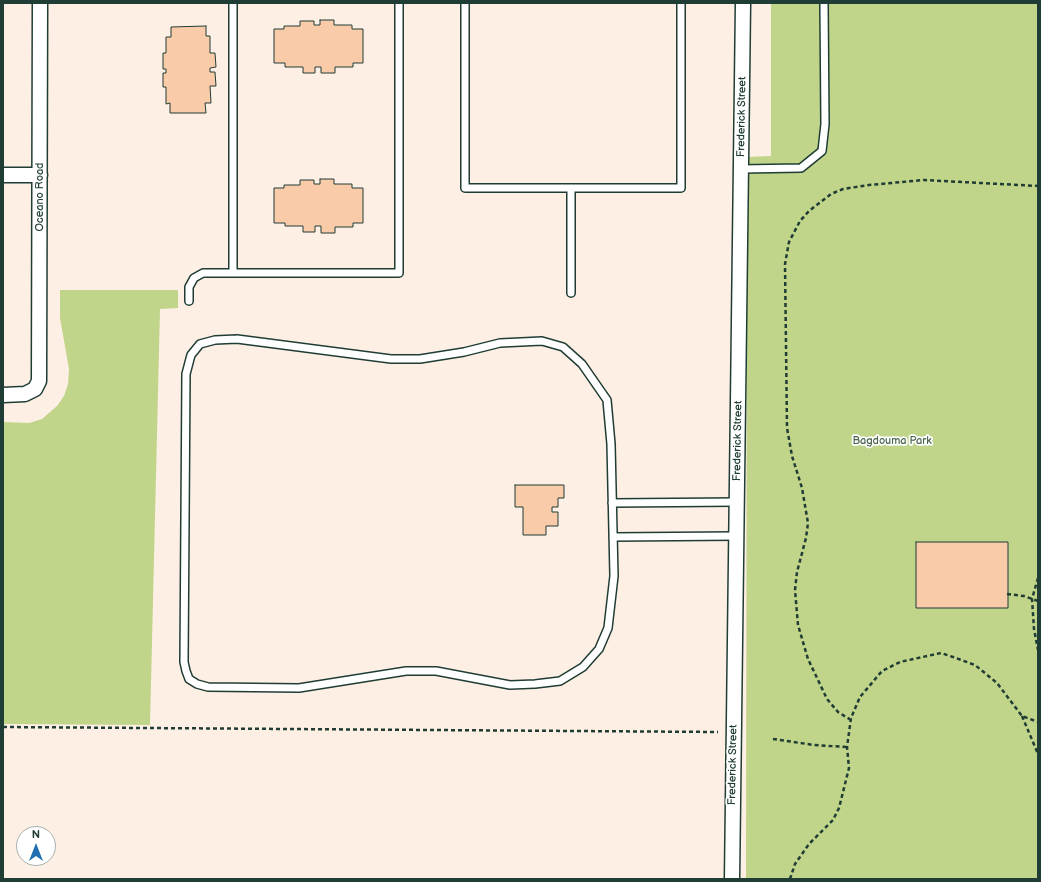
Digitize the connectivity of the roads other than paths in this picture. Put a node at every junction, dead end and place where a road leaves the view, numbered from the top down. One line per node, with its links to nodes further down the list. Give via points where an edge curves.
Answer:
1 (40, 3): 10 (street, Oceano Road)
2 (232, 3): 12 (lane)
3 (399, 3): 12 (lane, via 399,273)
4 (465, 3): 11 (lane, via 465,188)
5 (680, 3): 11 (lane, via 680,188)
6 (743, 3): 8 (street, Frederick Street)
7 (824, 3): 8 (lane, via 825,124 822,151 801,168)
8 (741, 169): 16 (street, Frederick Street)
9 (3, 175): 10 (street)
10 (40, 175): 15 (street, Oceano Road, via 39,380 35,390 25,394)
11 (571, 188): 13 (lane)
12 (232, 273): 14 (lane, via 203,273 194,278 189,287)
13 (571, 293)
14 (189, 301)
15 (3, 395)
16 (737, 502): 17 (lane); 18 (street, Frederick Street)
17 (612, 503): 19 (lane); 19 (lane, via 607,400 582,364 563,347 542,341 500,343 420,359 391,359 237,339 200,344 191,355 186,374 186,671 189,679 197,684 231,688 299,688 406,670 436,671 510,685 560,681 583,667 599,649 608,628 614,576)
18 (737, 536): 19 (lane); 20 (street, Frederick Street)
19 (613, 537)
20 (732, 879)

